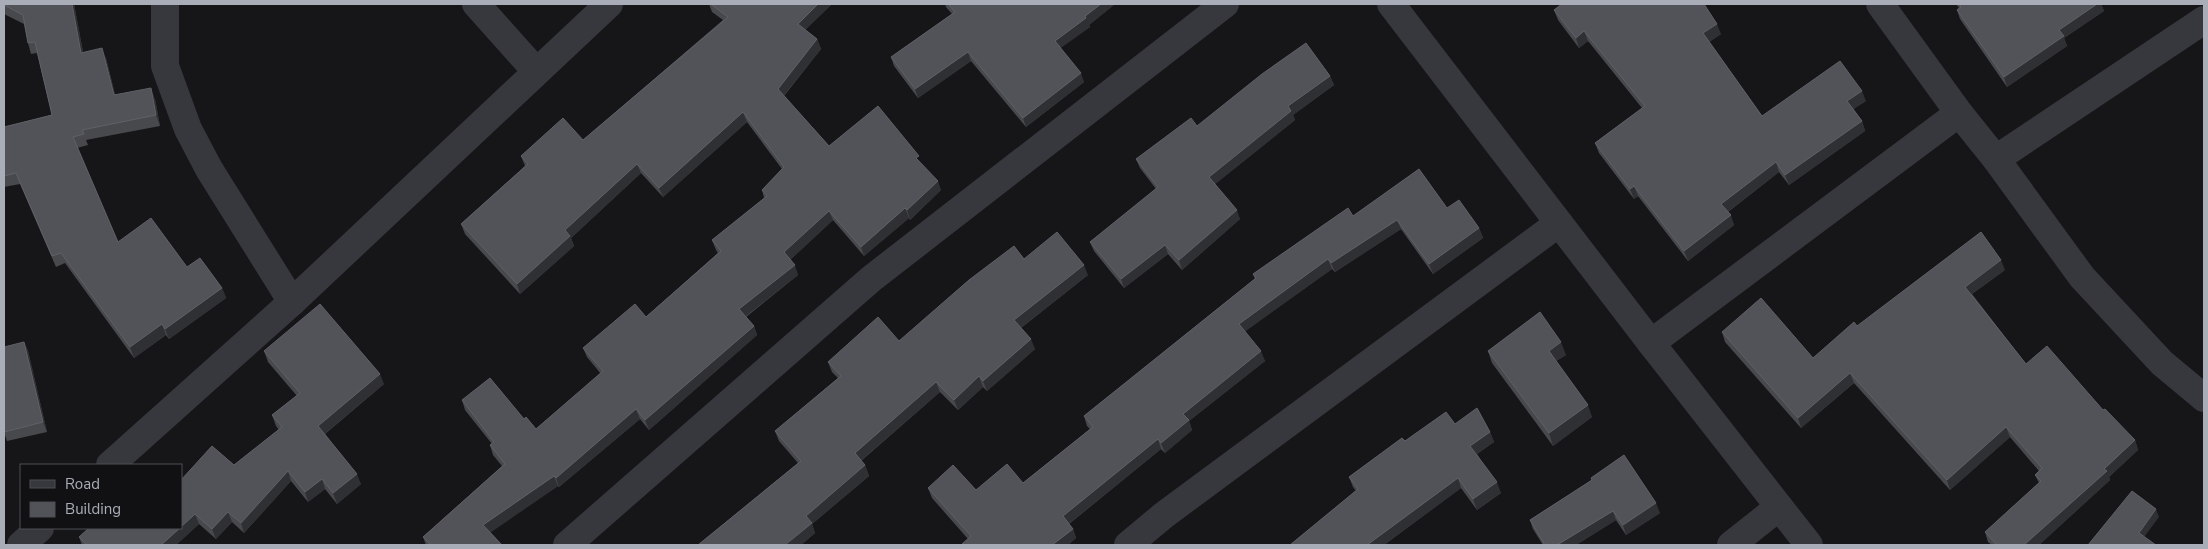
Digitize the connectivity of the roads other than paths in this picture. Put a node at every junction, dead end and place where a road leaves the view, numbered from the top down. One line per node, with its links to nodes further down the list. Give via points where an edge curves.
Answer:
1 (165, 4): 12 (street, via 164,66 188,129 209,169)
2 (476, 4): 8 (street)
3 (608, 4): 8 (street)
4 (1225, 4): 19 (street, via 872,279)
5 (1391, 4): 11 (street)
6 (1880, 4): 9 (street)
7 (2204, 20): 10 (street)
8 (536, 72): 12 (street)
9 (1959, 114): 10 (street); 13 (street)
10 (1996, 159): 14 (street, via 2082,277 2162,363)
11 (1559, 223): 13 (street); 20 (street)
12 (292, 302): 15 (street)
13 (1651, 343): 16 (street)
14 (2204, 398)
15 (111, 464)
16 (1780, 507): 21 (street); 22 (street)
17 (39, 529): 18 (street)
18 (21, 545)
19 (566, 545)
20 (1128, 545)
21 (1731, 545)
22 (1809, 545)

